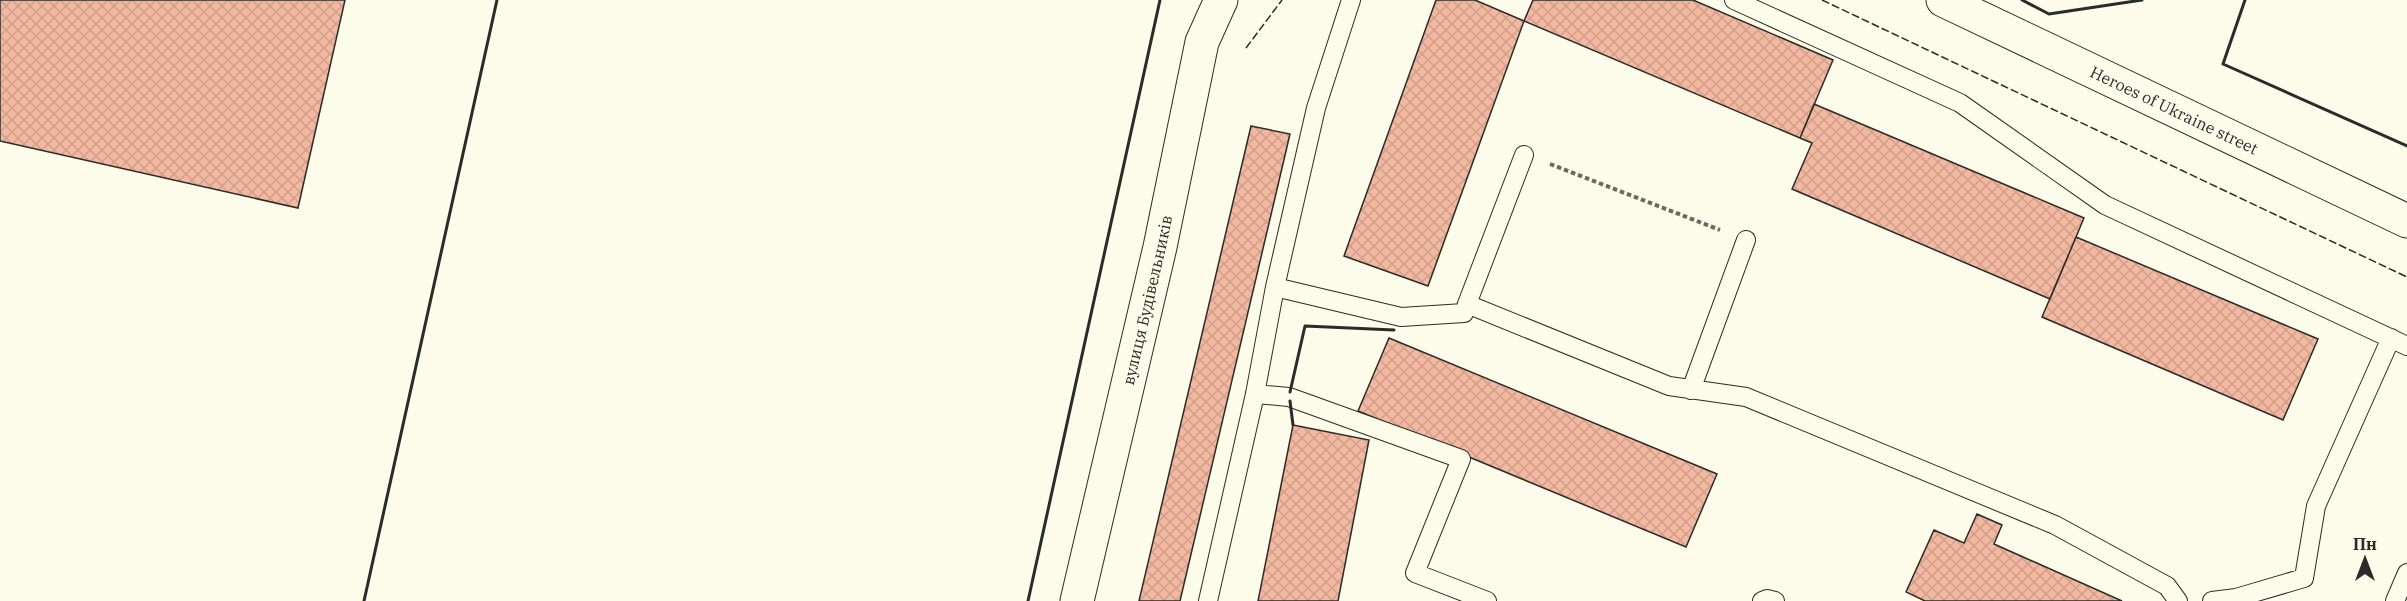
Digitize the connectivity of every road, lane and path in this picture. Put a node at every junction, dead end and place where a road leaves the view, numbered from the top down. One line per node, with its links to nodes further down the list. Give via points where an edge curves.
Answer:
1 (1221, 0): 14 (street, вулиця Будівельників, via 1202,42 1160,247)
2 (1351, 0): 8 (lane, via 1316,108)
3 (1734, 0): 10 (lane, via 1960,103 2105,205)
4 (1943, 0): 6 (street, Heroes of Ukraine street)
5 (1524, 154): 7 (path); 9 (lane)
6 (2407, 221)
7 (1746, 240): 11 (lane)
8 (1275, 287): 9 (lane, via 1401,317 1464,312); 12 (lane)
9 (1467, 304): 11 (lane, via 1669,386)
10 (2399, 342): 20 (lane, via 2316,506 2304,578)
11 (1691, 390): 19 (lane, via 1746,398 2055,525 2167,586)
12 (1255, 394): 15 (lane); 16 (lane, via 1290,397 1461,459 1415,573)
13 (2407, 573): 21 (lane)
14 (1077, 601)
15 (1208, 601)
16 (1487, 601)
17 (1762, 601): 18 (lane)
18 (1776, 601)
19 (2178, 601)
20 (2212, 601)
21 (2395, 601)

